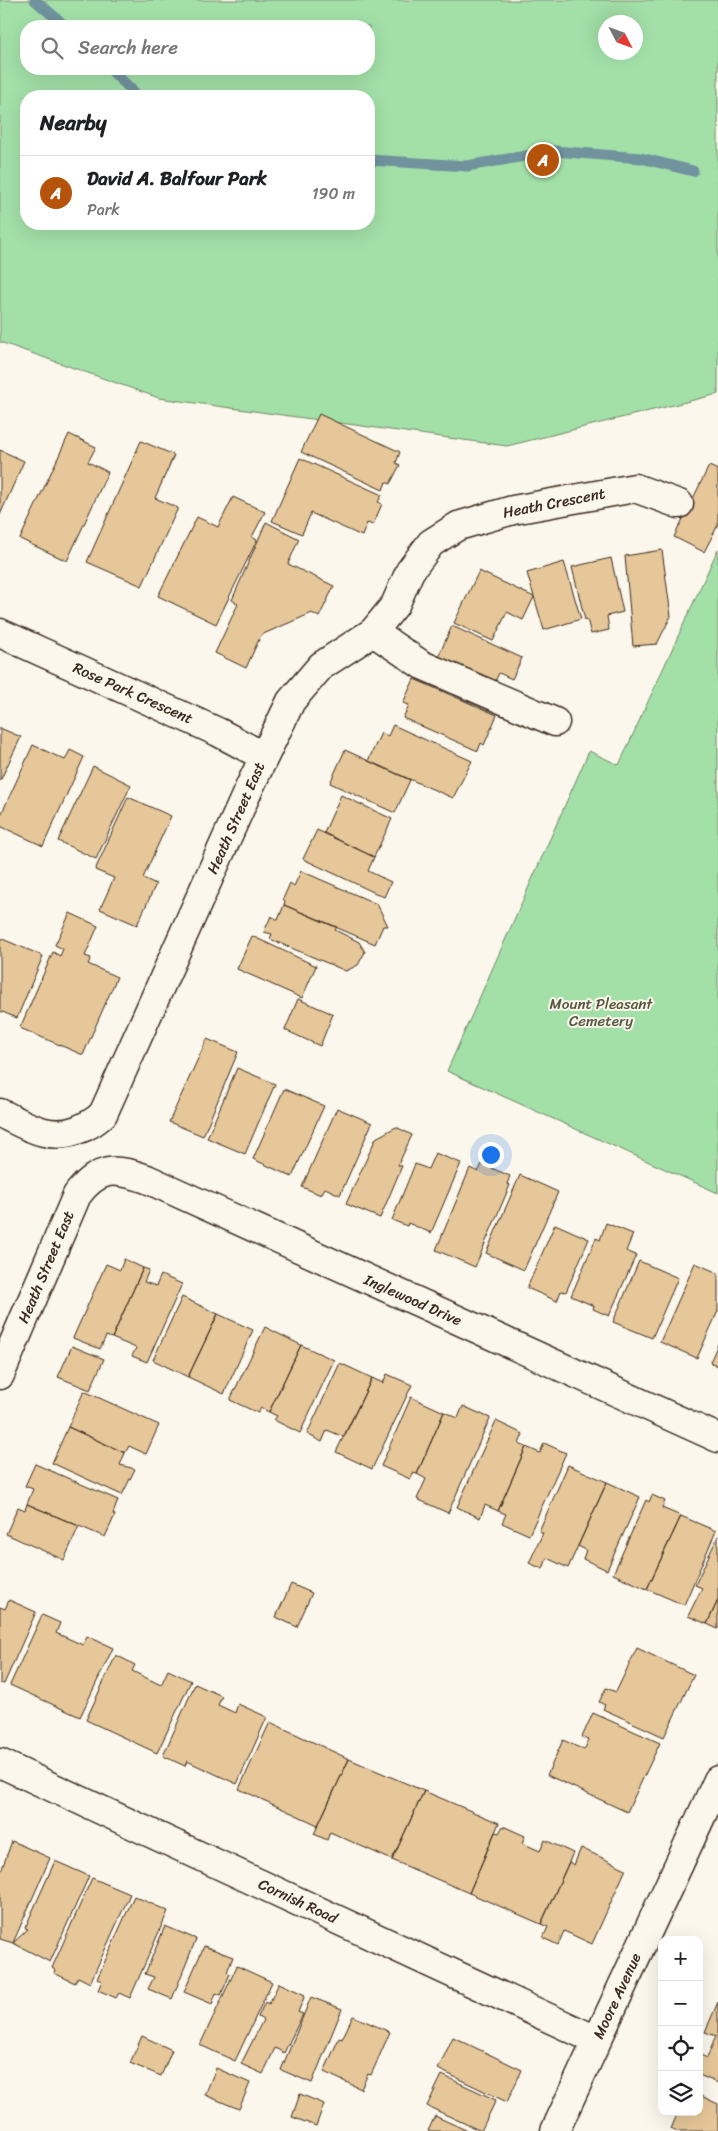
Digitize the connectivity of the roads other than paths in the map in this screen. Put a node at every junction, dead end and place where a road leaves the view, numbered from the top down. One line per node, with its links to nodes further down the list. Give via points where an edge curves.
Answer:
1 (679, 504): 2 (street, Heath Crescent, via 635,488 513,510 458,526)
2 (431, 543): 3 (street, Heath Street East, via 410,571 395,605)
3 (373, 632): 5 (street, via 422,665); 6 (street, Heath Street East, via 320,666 291,701)
4 (0, 633): 6 (street, Rose Park Crescent)
5 (556, 722)
6 (264, 756): 7 (street, Heath Street East, via 105,1111 96,1122 64,1135 51,1135)
7 (0, 1113)
8 (106, 1170): 9 (street, Heath Street East, via 87,1182 77,1195); 10 (street, Inglewood Drive, via 147,1179)
9 (0, 1375)
10 (718, 1438)
11 (0, 1763): 13 (street, Cornish Road)
12 (718, 1780): 13 (street, Moore Avenue)
13 (596, 2040): 14 (street, Moore Avenue)
14 (555, 2131)

